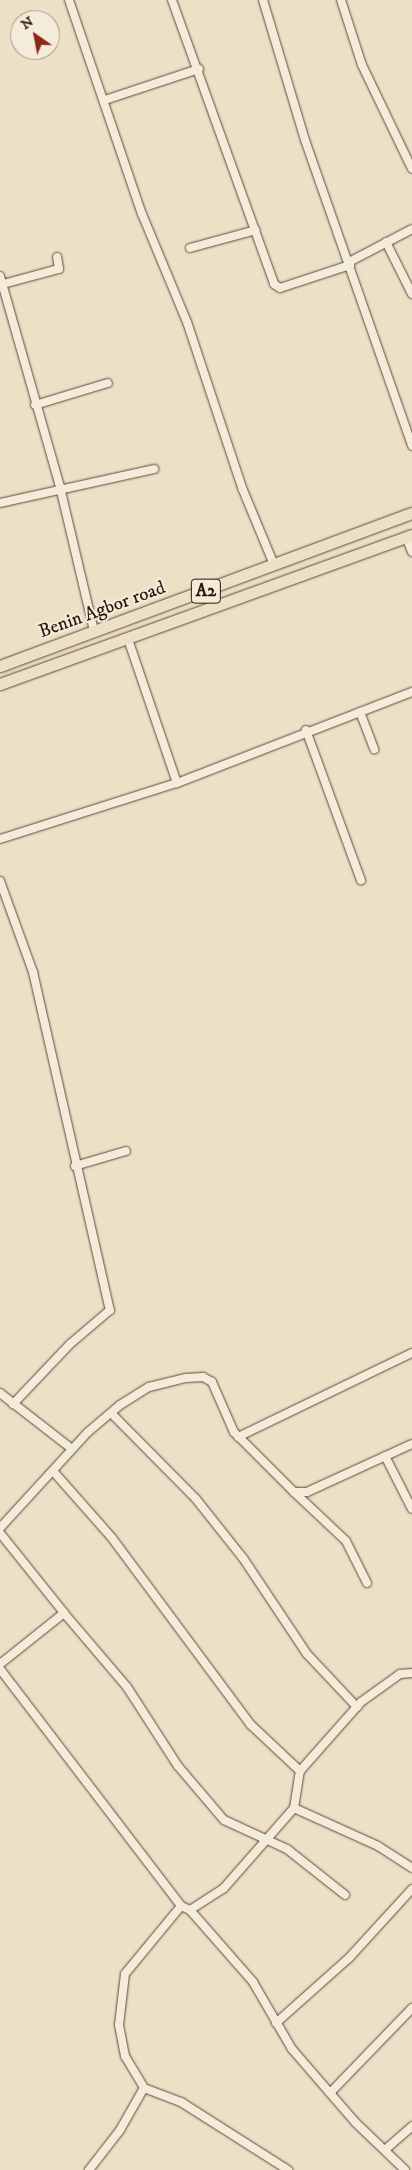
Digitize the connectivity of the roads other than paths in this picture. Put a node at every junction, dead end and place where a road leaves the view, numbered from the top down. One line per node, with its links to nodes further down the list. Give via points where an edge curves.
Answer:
1 (69, 0): 6 (street)
2 (172, 0): 5 (street)
3 (262, 0): 13 (street)
4 (341, 0): 7 (street, via 362,65)
5 (199, 70): 6 (street); 9 (street)
6 (104, 100): 25 (street, via 142,214 186,322 243,490)
7 (412, 168)
8 (412, 229): 10 (street)
9 (256, 230): 11 (street); 13 (street, via 276,287)
10 (386, 242): 13 (street); 15 (street)
11 (190, 248)
12 (57, 257): 14 (street, via 59,269)
13 (350, 264): 18 (street)
14 (1, 280): 17 (street)
15 (412, 294)
16 (108, 383): 17 (street)
17 (35, 405): 20 (street)
18 (412, 446)
19 (154, 469): 20 (street)
20 (60, 487): 21 (street); 26 (street)
21 (0, 503)
22 (412, 513): 25 (highway, Benin Agbor road / A2)
23 (409, 536): 24 (street); 27 (highway, Benin Agbor road / A2)
24 (412, 552)
25 (274, 565): 26 (highway, Benin Agbor road / A2)
26 (94, 631): 28 (highway, Benin Agbor road / A2)
27 (128, 639): 29 (highway, Benin Agbor road / A2); 34 (street)
28 (0, 666)
29 (0, 684)
30 (412, 692): 31 (street)
31 (360, 712): 32 (street); 33 (street)
32 (306, 730): 34 (street); 36 (street)
33 (374, 749)
34 (177, 783): 35 (street)
35 (0, 839)
36 (361, 880)
37 (0, 881): 39 (street, via 33,972)
38 (126, 1151): 39 (street)
39 (75, 1166): 42 (street, via 110,1310 70,1344)
40 (412, 1353): 44 (street)
41 (0, 1393): 42 (street)
42 (13, 1404): 46 (street)
43 (112, 1413): 44 (street, via 149,1387 203,1377 219,1393); 46 (street); 58 (street, via 196,1499 243,1558 307,1654)
44 (238, 1437): 49 (street)
45 (412, 1444): 47 (street)
46 (72, 1449): 48 (street)
47 (384, 1456): 49 (street, via 307,1492); 50 (street)
48 (53, 1471): 51 (street); 59 (street, via 112,1538 250,1724)
49 (294, 1492): 53 (street, via 346,1542)
50 (412, 1509)
51 (0, 1528)
52 (0, 1533): 54 (street)
53 (367, 1583)
54 (64, 1613): 55 (street); 61 (street, via 127,1687 178,1766 216,1812)
55 (0, 1664)
56 (0, 1669): 65 (street)
57 (412, 1674): 58 (street, via 392,1678)
58 (357, 1707): 59 (street)
59 (300, 1771): 60 (street)
60 (294, 1808): 61 (street); 62 (street, via 378,1846)
61 (262, 1839): 64 (street, via 309,1863); 66 (street, via 224,1888)
62 (412, 1868)
63 (412, 1889): 68 (street, via 349,1958)
64 (345, 1895)
65 (181, 1906): 66 (street); 69 (street, via 125,1974 120,2041)
66 (190, 1910): 68 (street, via 253,1982)
67 (412, 2008): 70 (street)
68 (276, 2023): 70 (street, via 292,2049)
69 (144, 2088): 73 (street, via 120,2130); 74 (street, via 197,2112)
70 (330, 2093): 72 (street)
71 (412, 2126): 72 (street)
72 (386, 2149): 75 (street)
73 (89, 2170)
74 (288, 2170)
75 (405, 2170)

